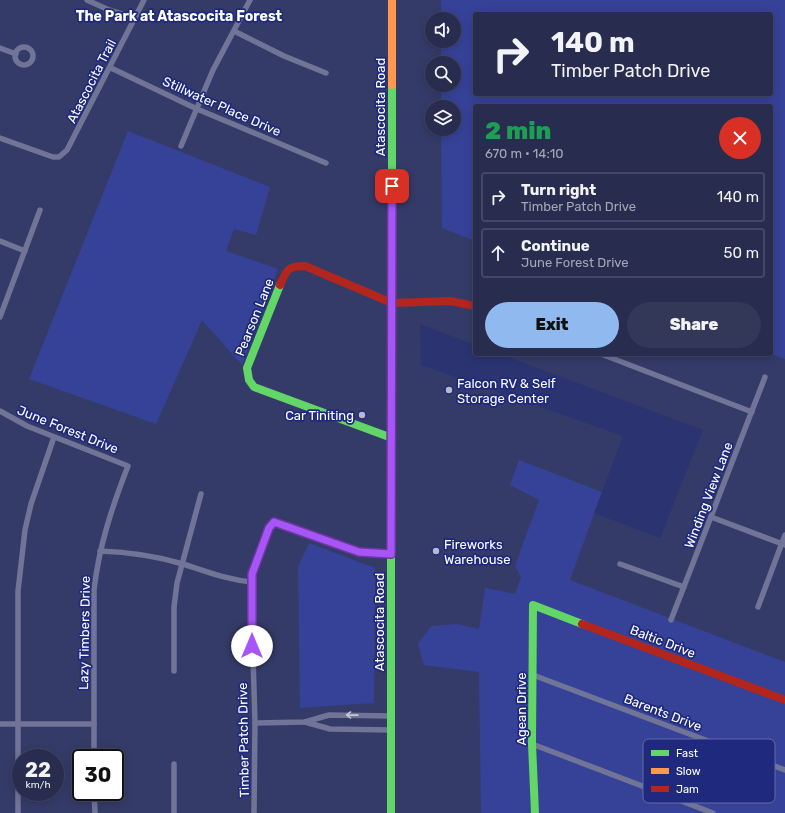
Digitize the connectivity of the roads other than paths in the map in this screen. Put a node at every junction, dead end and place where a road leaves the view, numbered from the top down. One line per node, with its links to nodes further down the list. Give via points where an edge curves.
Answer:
1 (87, 0): 5 (street)
2 (144, 0): 5 (street, Atascocita Trail)
3 (250, 0): 6 (street)
4 (392, 0): 18 (street, Atascocita Road)
5 (135, 18): 9 (street, Atascocita Trail)
6 (234, 31): 10 (street); 11 (street, via 213,70)
7 (0, 48): 8 (street)
8 (16, 54)
9 (111, 68): 11 (street, Stillwater Place Drive); 12 (street, Atascocita Trail, via 67,150 59,157)
10 (326, 73)
11 (197, 109): 13 (street); 14 (street, Stillwater Place Drive)
12 (0, 138)
13 (181, 146)
14 (326, 163)
15 (40, 210): 17 (street)
16 (0, 241): 17 (street)
17 (25, 251): 20 (street)
18 (392, 303): 19 (street, via 450,301); 26 (street, Atascocita Road); 26 (street, Pearson Lane, via 305,266 293,266 286,271 247,368 249,380 254,387)
19 (473, 306)
20 (0, 317)
21 (606, 356): 24 (street)
22 (765, 378): 24 (street, Winding View Lane)
23 (0, 411): 25 (street, June Forest Drive)
24 (752, 412): 29 (street, Winding View Lane)
25 (54, 437): 27 (street, June Forest Drive); 49 (street, via 31,504 21,556 17,624)
26 (392, 438): 33 (street, Atascocita Road)
27 (128, 466): 32 (street, Lazy Timbers Drive, via 110,510)
28 (201, 494): 34 (street)
29 (711, 517): 31 (street); 37 (street, Winding View Lane)
30 (785, 535): 31 (street)
31 (783, 544): 39 (street)
32 (100, 551): 34 (street, via 140,553); 48 (street, Lazy Timbers Drive, via 94,590)
33 (391, 554): 36 (street, Timber Patch Drive, via 359,552 277,522 271,524 255,565); 44 (street, Atascocita Road)
34 (182, 564): 36 (street, via 213,575); 41 (street, via 174,607)
35 (620, 564): 37 (street)
36 (252, 582): 46 (street, Timber Patch Drive)
37 (684, 587): 40 (street, Winding View Lane)
38 (533, 605): 42 (street, Agean Drive); 43 (street, Baltic Drive)
39 (758, 606)
40 (671, 620)
41 (174, 670)
42 (533, 675): 51 (street, Barents Drive); 52 (street, Agean Drive)
43 (785, 700)
44 (391, 716): 45 (street, one-way to 45, via 329,715); 50 (street, Atascocita Road)
45 (305, 722): 46 (street); 50 (street, via 330,729)
46 (255, 723): 63 (street, Timber Patch Drive)
47 (0, 724): 49 (street)
48 (94, 724): 49 (street); 53 (street, Lazy Timbers Drive)
49 (18, 725): 60 (street)
50 (391, 730): 64 (street, Atascocita Road)
51 (703, 739)
52 (532, 744): 57 (street); 65 (street, Agean Drive)
53 (94, 749)
54 (174, 764): 62 (street)
55 (775, 766): 56 (street, Barents Drive)
56 (785, 770)
57 (643, 786)
58 (94, 801): 61 (street)
59 (687, 803): 66 (street)
60 (18, 813)
61 (95, 813)
62 (174, 813)
63 (254, 813)
64 (391, 813)
65 (535, 813)
66 (713, 813)

